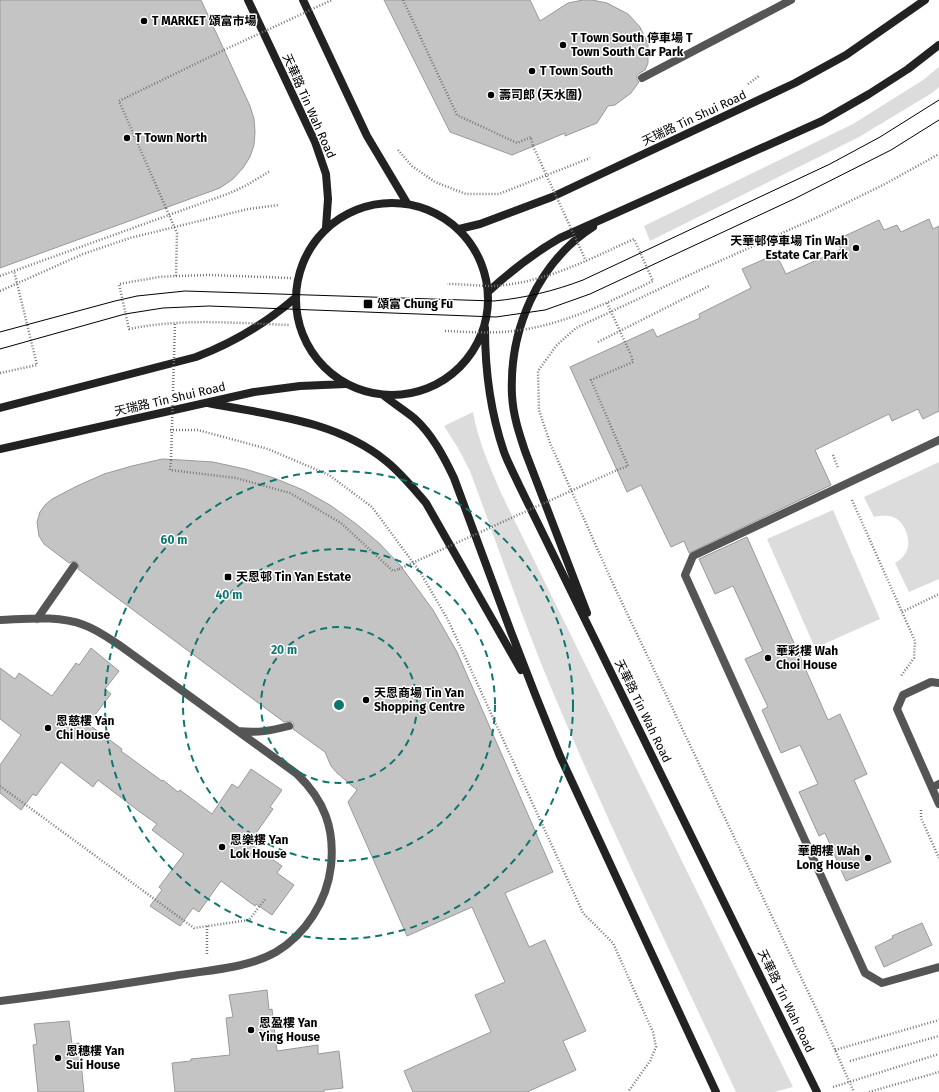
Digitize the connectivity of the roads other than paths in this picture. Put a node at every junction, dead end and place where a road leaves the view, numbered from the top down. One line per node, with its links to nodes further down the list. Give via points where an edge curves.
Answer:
1 (248, 0): 9 (main road, 天華路 Tin Wah Road, via 315,142 326,174)
2 (303, 0): 7 (main road, via 367,136)
3 (791, 0): 6 (lane)
4 (925, 0): 10 (main road, 天瑞路 Tin Shui Road, via 846,55 795,83 552,197 480,224)
5 (939, 45): 8 (main road, via 870,94 822,121)
6 (642, 78)
7 (407, 203): 9 (main road, via 378,202 350,211); 10 (main road, via 425,207 443,216)
8 (608, 217): 11 (main road, via 584,226 537,251); 23 (main road, via 586,231 566,249 535,291 523,315 512,369 512,397 517,425)
9 (326, 227): 12 (main road, via 310,249 299,273)
10 (459, 229): 11 (main road, via 474,247 484,268)
11 (489, 291): 13 (main road)
12 (295, 298): 14 (main road, via 297,319 304,339 315,357 329,372); 17 (main road, via 278,313 239,338 196,357)
13 (485, 328): 15 (main road, via 474,352 456,372 434,386 410,394); 23 (main road, 天華路 Tin Wah Road, via 488,389 504,452)
14 (346, 384): 15 (main road, via 364,392); 16 (main road, 天瑞路 Tin Shui Road, via 254,392)
15 (384, 396): 25 (main road, via 415,419 430,437 454,478)
16 (208, 403): 19 (main road, 天瑞路 Tin Shui Road); 25 (main road, via 310,422 362,444 386,460 426,503)
17 (0, 408)
18 (939, 440): 30 (lane, via 693,556 685,575 865,973 882,983)
19 (0, 449)
20 (74, 566): 21 (lane)
21 (37, 619): 22 (lane); 27 (lane, via 70,621 97,631)
22 (0, 620)
23 (605, 661): 33 (main road, 天華路 Tin Wah Road)
24 (939, 683): 28 (lane, via 931,682 903,695 897,709)
25 (535, 694): 32 (main road, via 582,803)
26 (290, 726): 27 (lane, via 255,733)
27 (237, 731): 31 (lane, via 306,783 321,804 327,821 332,857 330,875 317,910 305,927 276,952 240,965)
28 (935, 786): 29 (lane)
29 (939, 804)
30 (939, 967)
31 (0, 1001)
32 (716, 1092)
33 (817, 1092)

